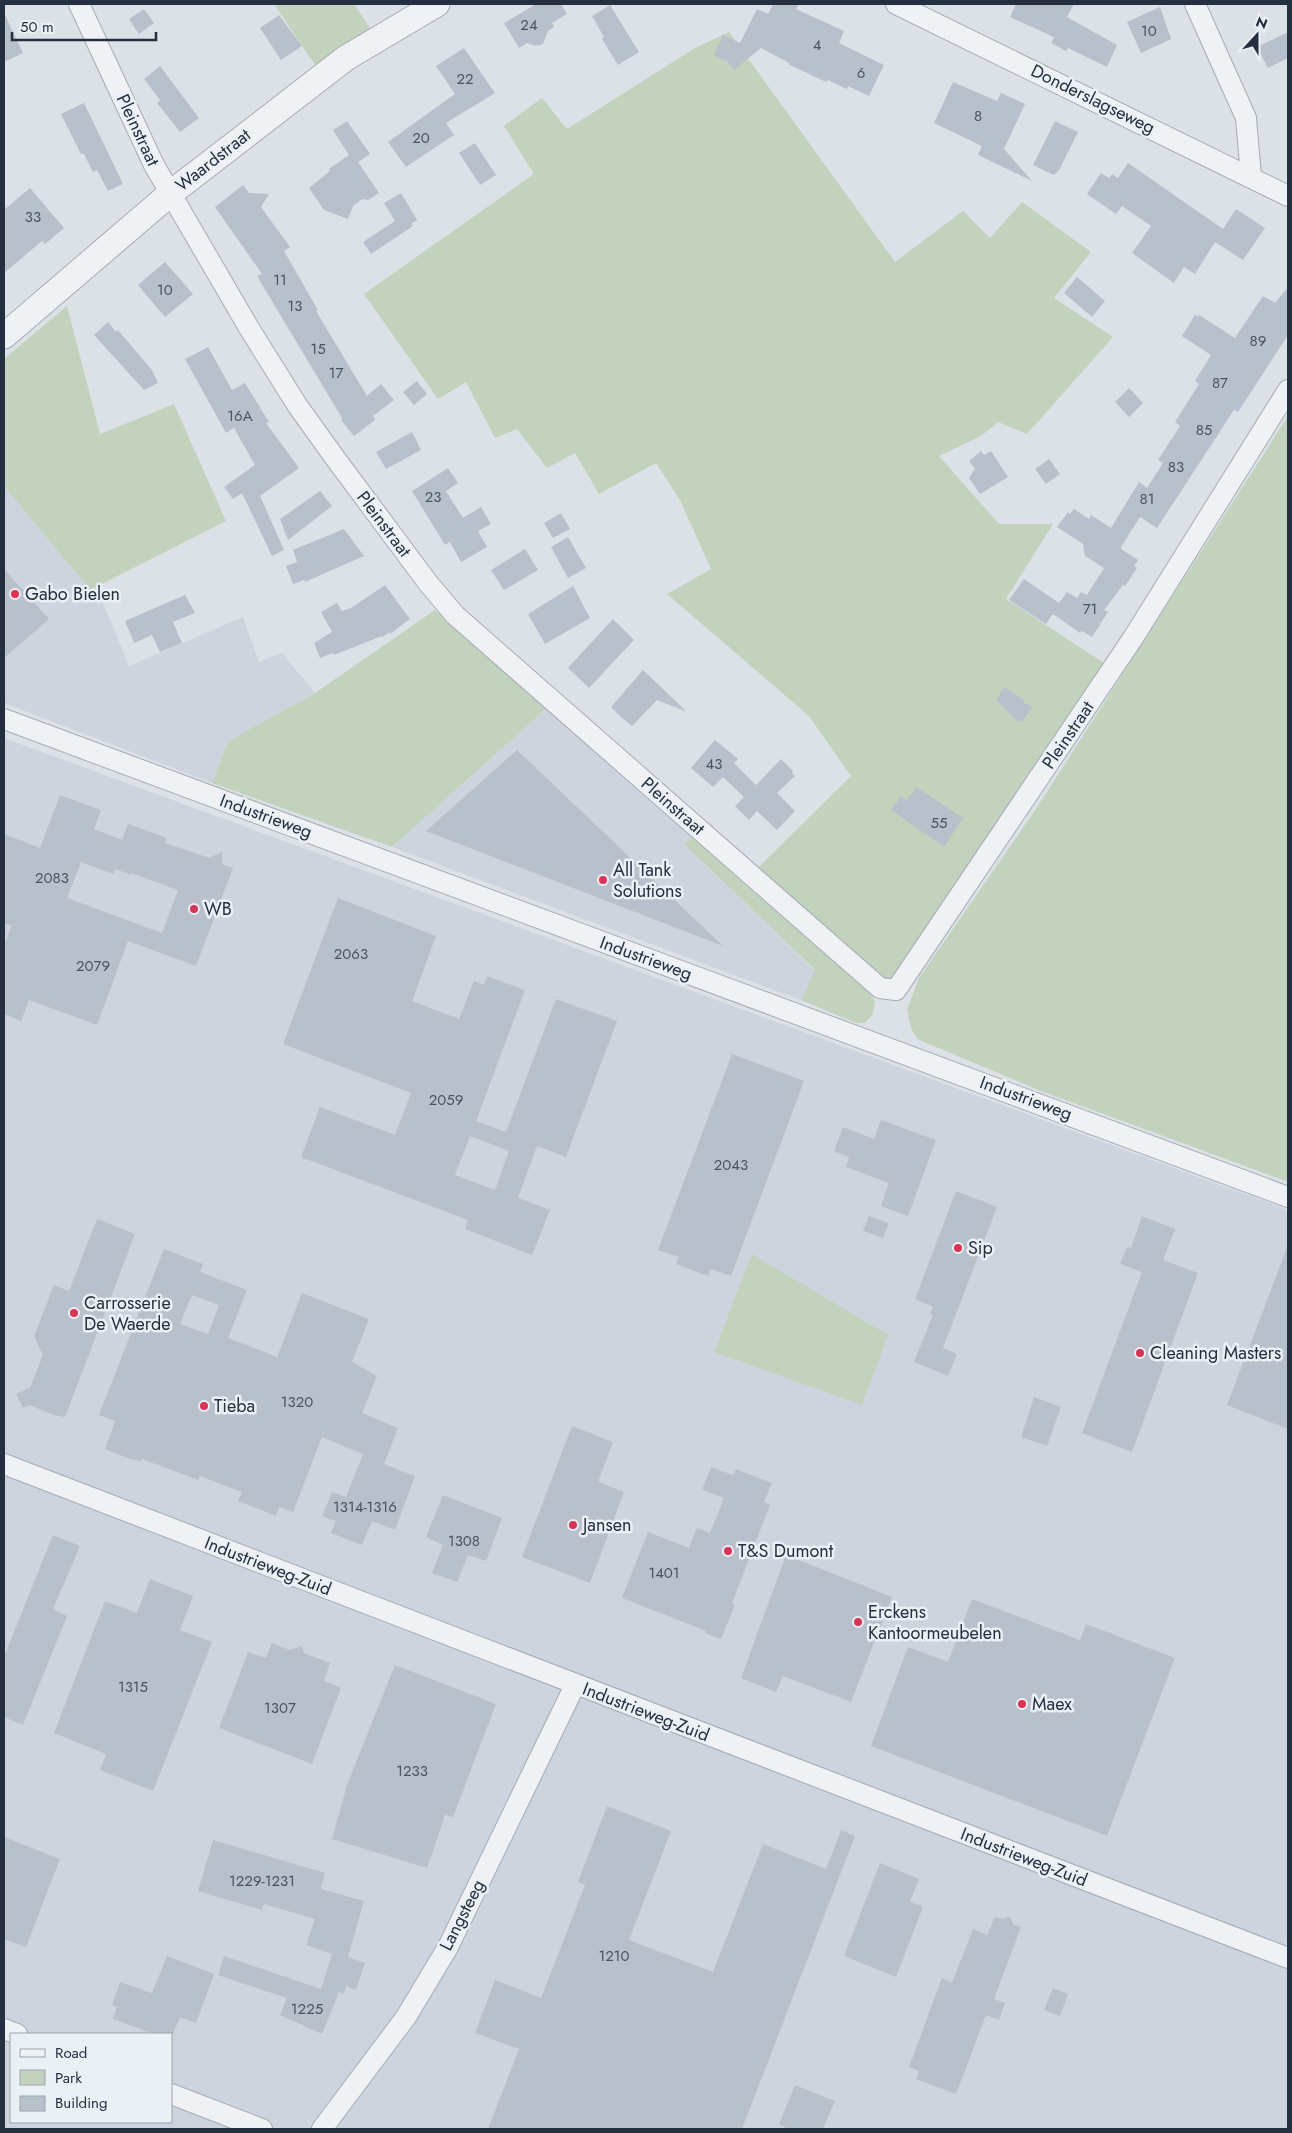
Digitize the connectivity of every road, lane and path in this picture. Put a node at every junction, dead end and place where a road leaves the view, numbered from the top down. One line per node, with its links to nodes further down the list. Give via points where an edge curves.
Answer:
1 (79, 4): 6 (street, Pleinstraat, via 154,165)
2 (437, 4): 6 (street, Waardstraat, via 346,58)
3 (896, 4): 5 (street, Donderslagseweg)
4 (1195, 4): 5 (street, via 1246,118)
5 (1251, 176): 7 (street, Donderslagseweg)
6 (171, 193): 8 (street, Waardstraat); 9 (street, Pleinstraat, via 297,405 455,615 880,988 896,990 1133,638)
7 (1288, 196)
8 (4, 336)
9 (1288, 390)
10 (4, 719): 11 (street, Industrieweg)
11 (1288, 1197)
12 (4, 1464): 13 (street, Industrieweg-Zuid)
13 (575, 1685): 14 (street, Industrieweg-Zuid); 17 (street, Langsteeg, via 448,1947 406,2017)
14 (1288, 1958)
15 (172, 2094): 16 (street)
16 (262, 2129)
17 (322, 2129)

